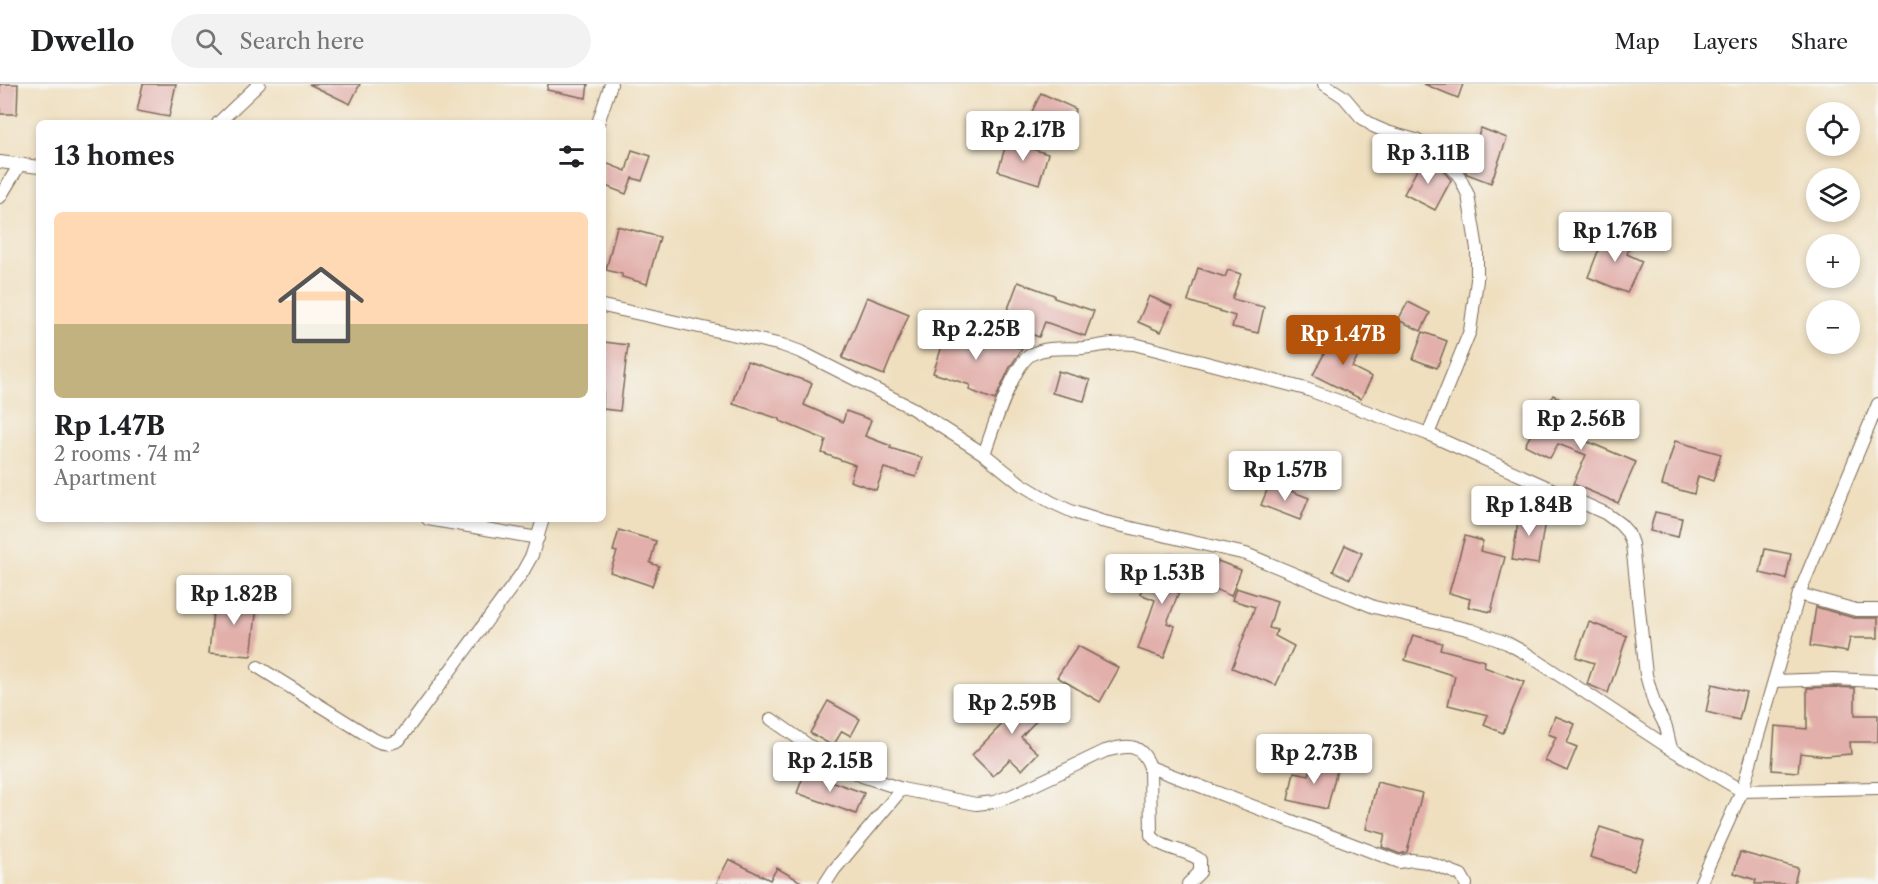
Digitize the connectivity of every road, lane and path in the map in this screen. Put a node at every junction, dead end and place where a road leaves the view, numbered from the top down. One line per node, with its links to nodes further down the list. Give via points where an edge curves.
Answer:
1 (259, 84): 4 (street)
2 (611, 84): 5 (street)
3 (1324, 84): 12 (street, via 1344,97 1372,126 1416,140 1435,151 1451,165 1468,195 1477,249 1470,331)
4 (221, 120)
5 (599, 120)
6 (0, 162): 7 (street)
7 (20, 164): 8 (street); 9 (street)
8 (36, 167)
9 (0, 197)
10 (606, 307): 13 (street, via 801,352 910,407)
11 (1878, 404): 17 (street)
12 (1428, 434): 13 (street, via 1306,389 1134,344 1107,343 1030,354 1014,376); 23 (street, via 1605,513 1628,533 1635,558 1646,675)
13 (984, 454): 23 (street, via 1021,484 1073,512 1246,554 1374,607 1489,635 1527,654)
14 (445, 522): 16 (street)
15 (542, 522): 16 (street)
16 (538, 538): 19 (street, via 522,573 406,732 392,744 375,740)
17 (1799, 594): 18 (street, via 1856,610); 20 (street)
18 (1878, 610)
19 (258, 667)
20 (1774, 681): 21 (street); 27 (street)
21 (1878, 681)
22 (771, 719): 26 (street, via 854,772)
23 (1671, 749): 27 (street)
24 (1150, 767): 26 (street, via 1140,749 1119,747 994,802 976,804); 29 (street, via 1151,835 1200,860 1200,872); 30 (street, via 1399,862 1427,862 1461,875)
25 (1878, 788): 27 (street)
26 (902, 789): 28 (street)
27 (1742, 791): 31 (street)
28 (825, 884)
29 (1188, 884)
30 (1466, 884)
31 (1700, 884)

